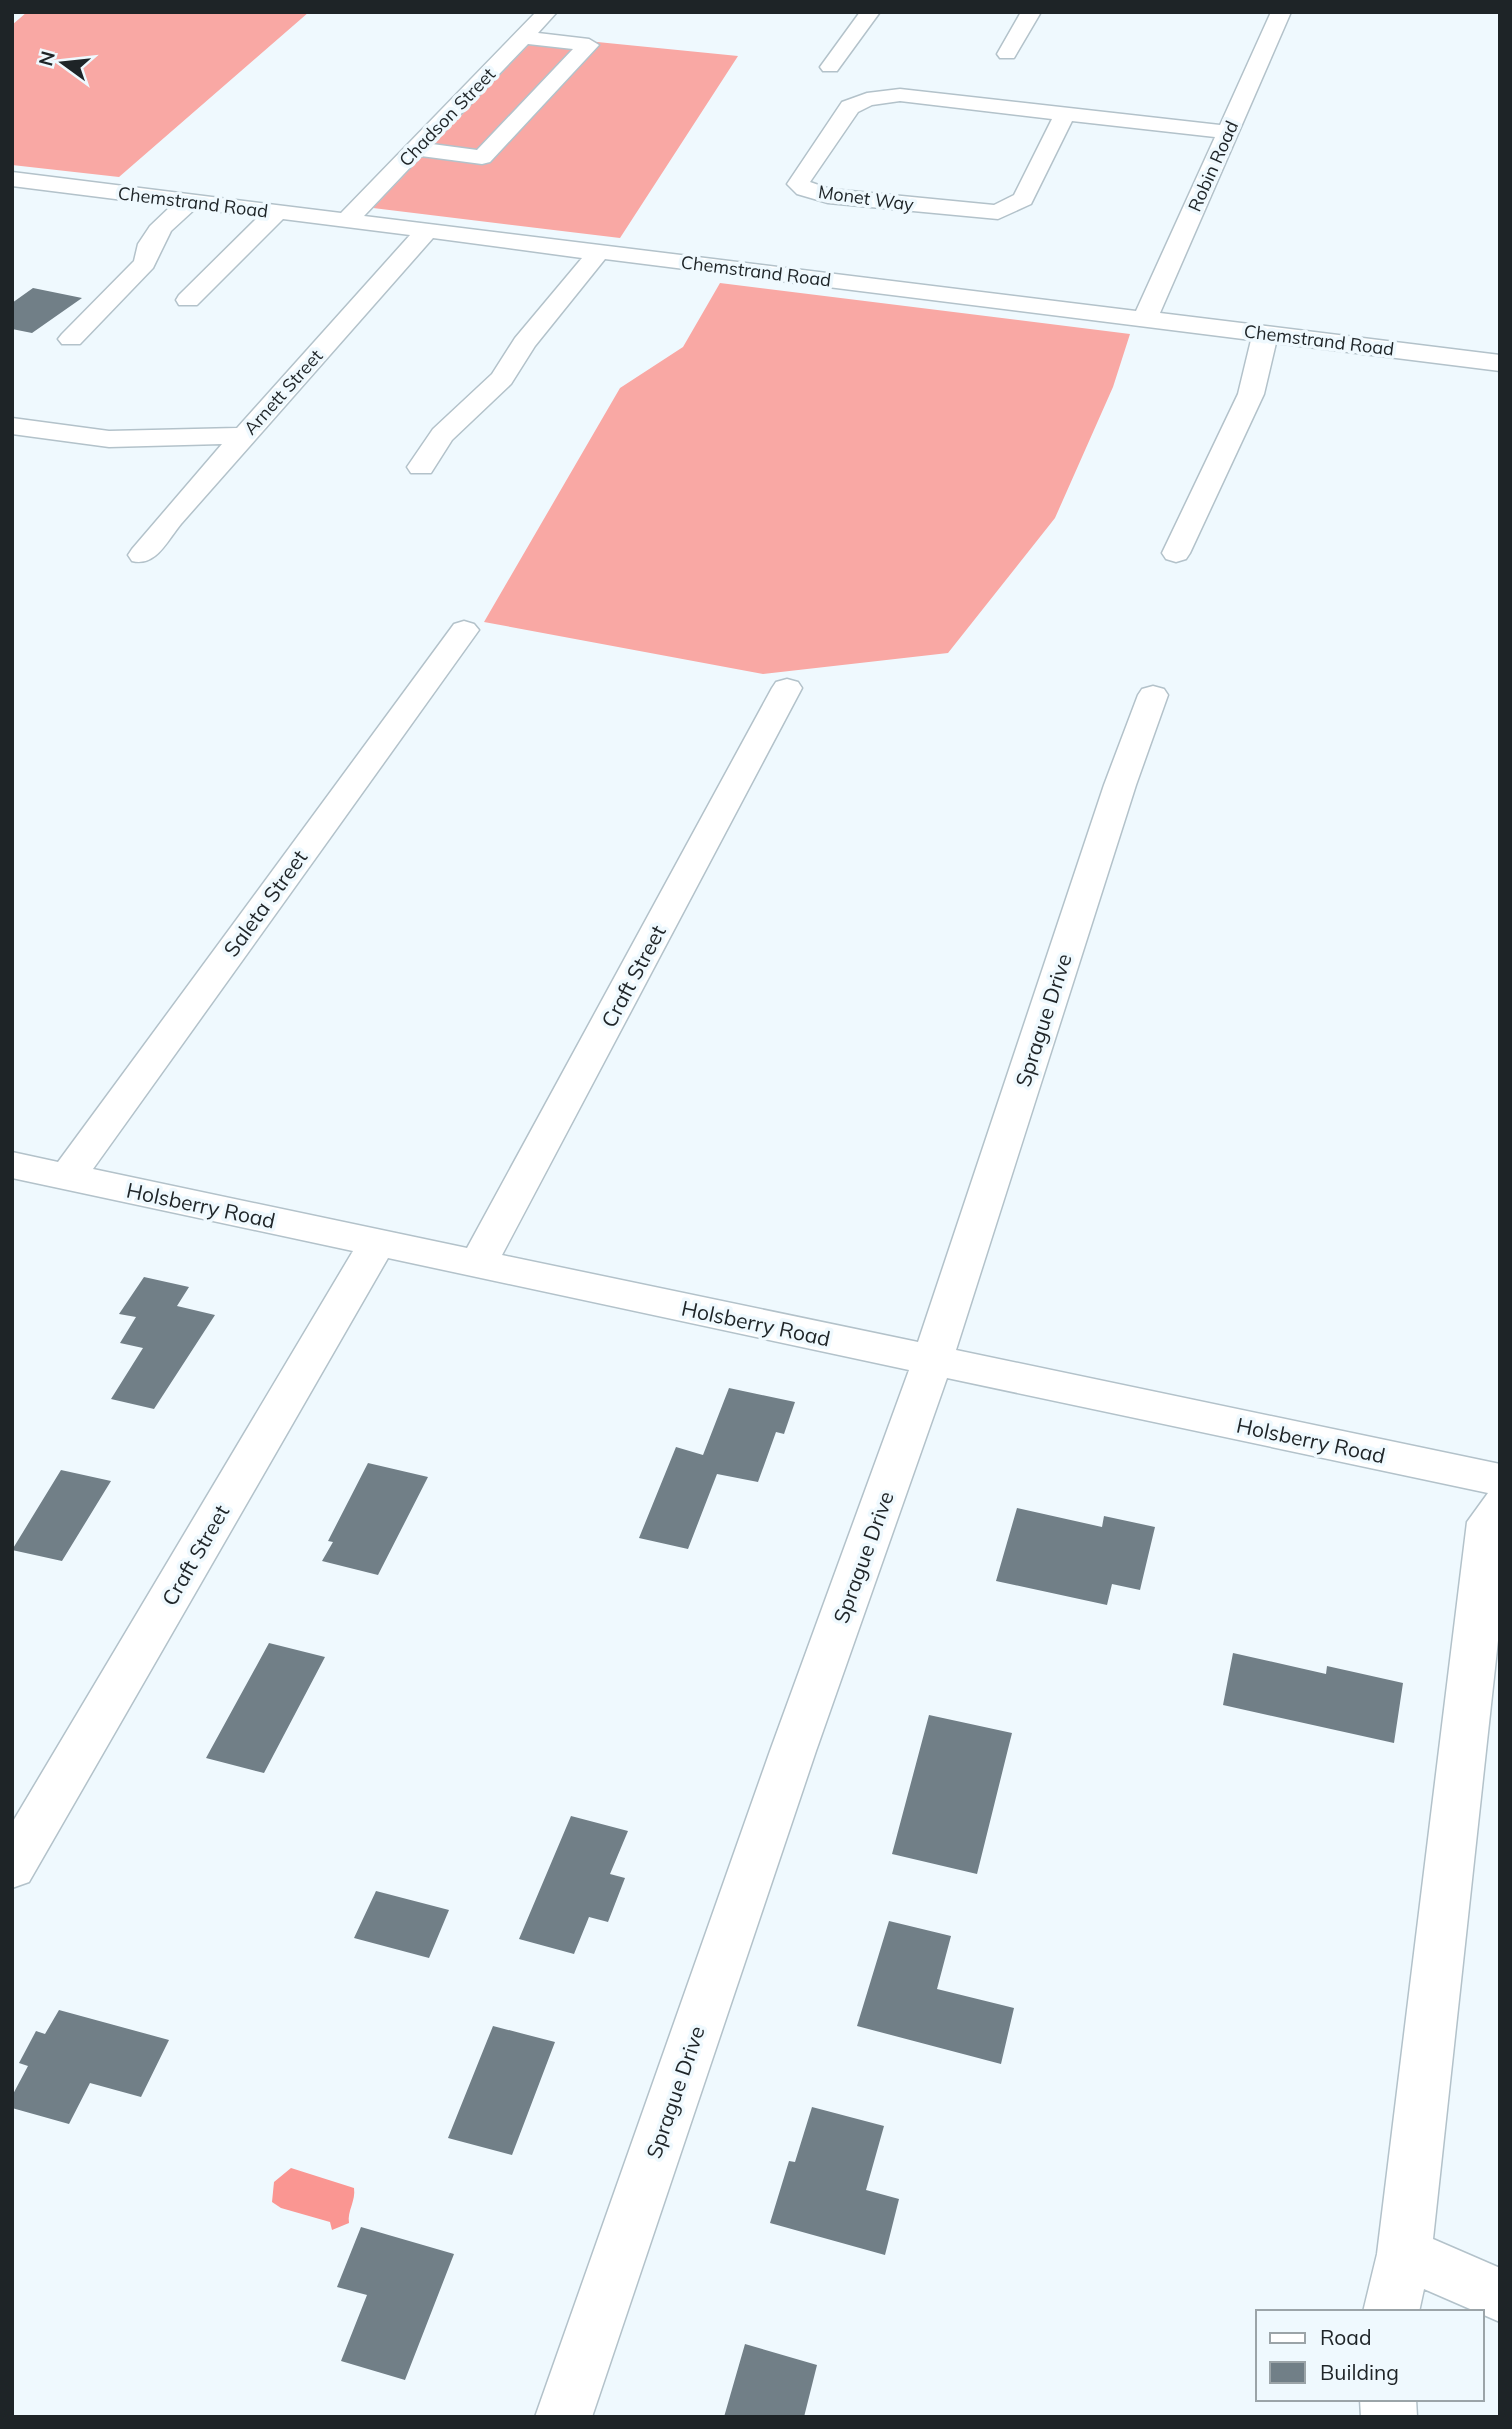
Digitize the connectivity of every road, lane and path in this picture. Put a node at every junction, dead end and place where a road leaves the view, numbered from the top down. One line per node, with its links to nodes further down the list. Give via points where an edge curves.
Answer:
1 (547, 12): 5 (street, Chadson Street)
2 (870, 12): 7 (street)
3 (1031, 12): 6 (street)
4 (1281, 12): 9 (street, Robin Road)
5 (524, 37): 10 (street, Chadson Street); 10 (street, via 589,45 482,157)
6 (1007, 54)
7 (830, 67)
8 (1065, 114): 8 (street, Monet Way, via 900,95 866,99 850,107 798,184 828,196 998,212 1023,199); 9 (street, Monet Way)
9 (1228, 132): 20 (street, Robin Road)
10 (416, 149): 16 (street, Chadson Street)
11 (12, 179): 12 (street, Chemstrand Road)
12 (44, 183): 13 (street, Chemstrand Road); 14 (street)
13 (190, 201): 15 (street, Chemstrand Road); 22 (street, via 162,226 145,263)
14 (20, 204)
15 (277, 212): 16 (street, Chemstrand Road); 19 (street)
16 (346, 221): 17 (street, Chemstrand Road)
17 (427, 231): 18 (street, Chemstrand Road); 25 (street, Arnett Street)
18 (575, 249): 20 (street, Chemstrand Road); 26 (street, via 594,257 524,343 502,379 442,435)
19 (188, 300)
20 (1145, 319): 21 (street, Chemstrand Road)
21 (1265, 334): 23 (street, Chemstrand Road); 27 (street, via 1251,394)
22 (71, 339)
23 (1500, 363)
24 (19, 423): 25 (street, via 109,439)
25 (243, 436): 28 (street, Arnett Street)
26 (421, 467)
27 (1176, 553)
28 (142, 555)
29 (464, 630): 33 (street, Saleta Street)
30 (787, 688): 35 (street, Craft Street)
31 (1153, 695): 36 (street, Sprague Drive, via 1115,798)
32 (12, 1165): 33 (street, Holsberry Road)
33 (68, 1177): 34 (street, Holsberry Road)
34 (378, 1242): 35 (street, Holsberry Road); 39 (street, Craft Street)
35 (478, 1263): 36 (street, Holsberry Road)
36 (932, 1360): 37 (street, Holsberry Road); 43 (street, Sprague Drive)
37 (1500, 1480)
38 (1500, 1506): 40 (street, via 1489,1522)
39 (12, 1867)
40 (1404, 2254): 41 (street); 42 (street)
41 (1500, 2295)
42 (1391, 2310)
43 (563, 2417)

